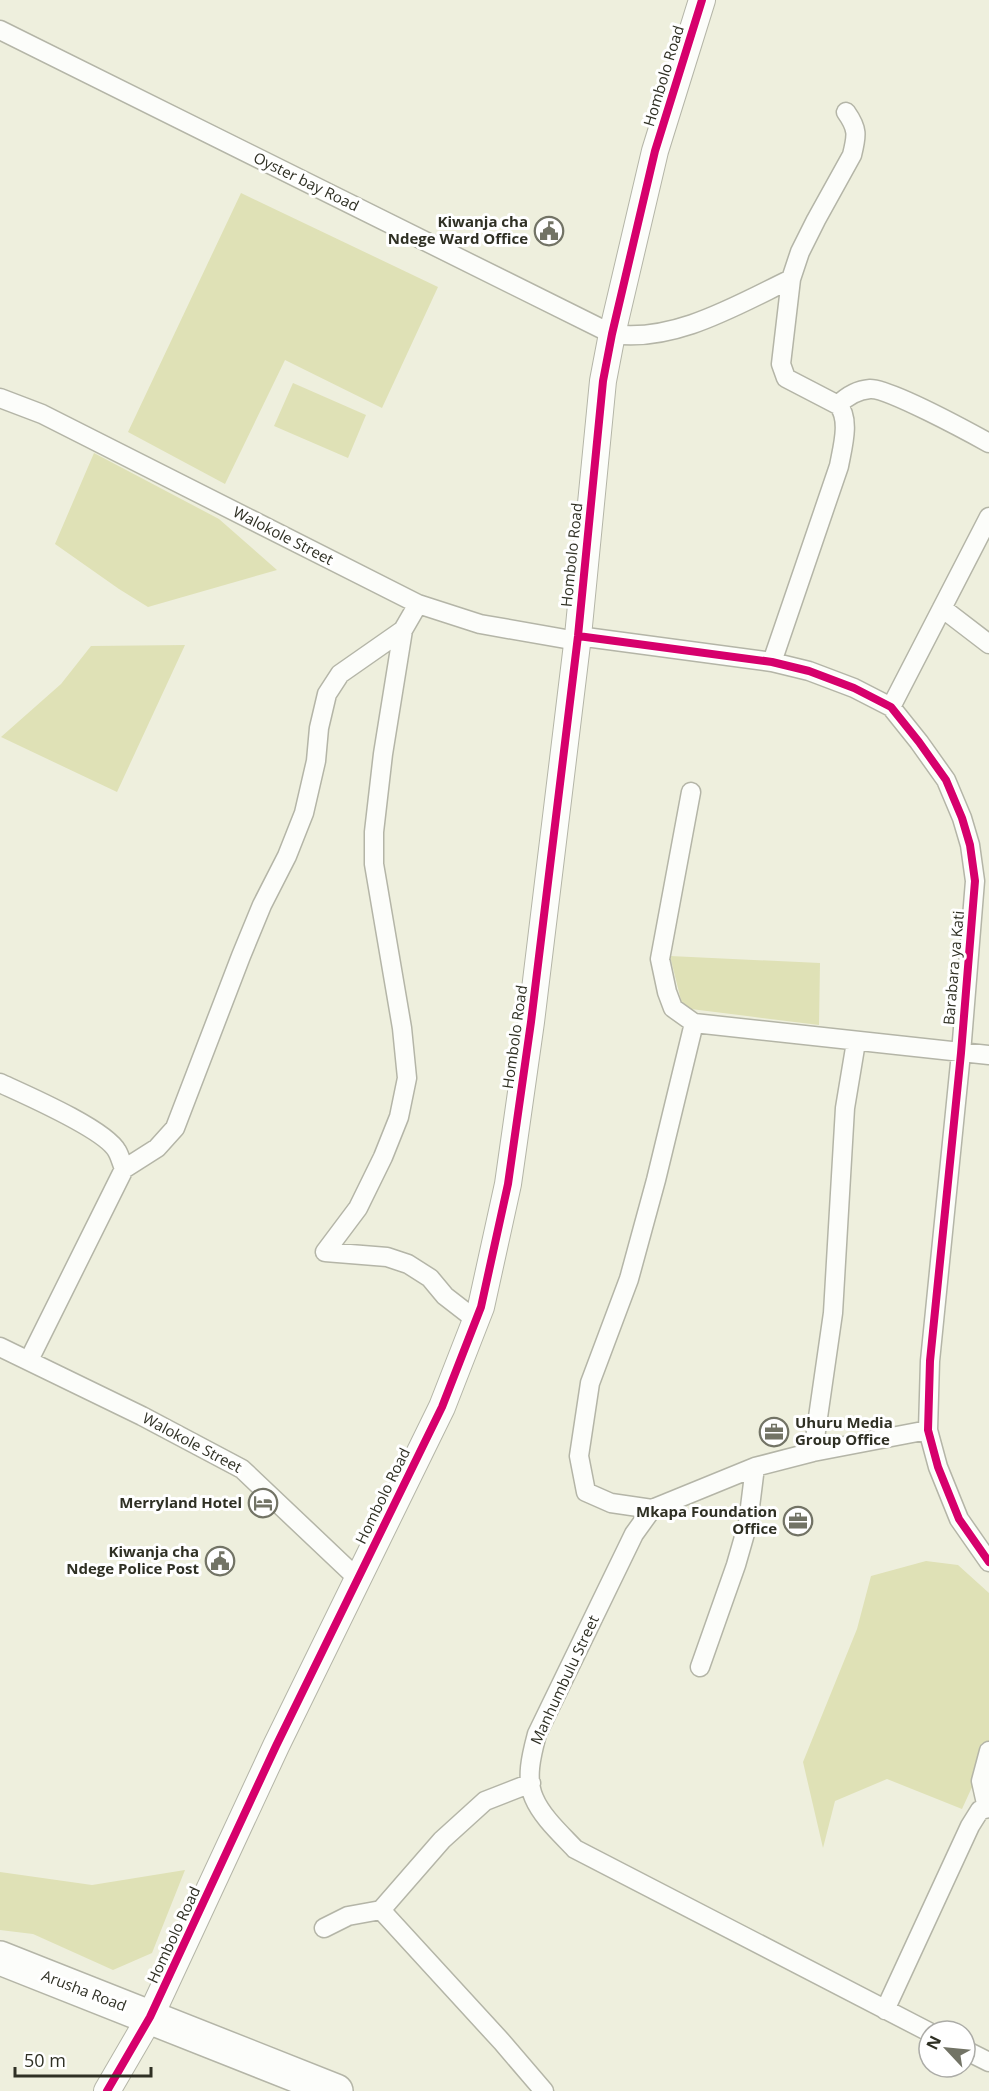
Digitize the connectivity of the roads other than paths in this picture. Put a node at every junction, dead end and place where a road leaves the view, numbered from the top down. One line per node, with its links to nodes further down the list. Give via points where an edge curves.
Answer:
1 (702, 0): 5 (street, Hombolo Road, via 655,151)
2 (0, 30): 5 (street, Oyster bay Road)
3 (846, 112): 4 (street, via 855,125 852,155 800,252)
4 (792, 279): 5 (street, via 682,328 640,336); 7 (street, via 781,364 786,378)
5 (612, 334): 13 (street, Hombolo Road, via 603,381)
6 (0, 398): 10 (street, Walokole Street, via 42,414)
7 (838, 405): 8 (street, via 848,396 873,388); 15 (street, via 844,423 839,466)
8 (989, 443)
9 (989, 517): 11 (street)
10 (418, 604): 12 (street); 13 (street, Walokole Street, via 480,624)
11 (942, 608): 14 (street); 16 (street)
12 (403, 630): 23 (street, via 340,674 327,694 304,813 241,956 175,1128 157,1149); 24 (street, via 382,754 374,864 407,1078 399,1117 383,1157 358,1208 325,1252 387,1257 408,1264 430,1278 445,1296)
13 (577, 639): 15 (street, Barabara ya Kati); 24 (street, Hombolo Road, via 511,1161)
14 (989, 644)
15 (772, 662): 16 (street, Barabara ya Kati, via 809,670)
16 (891, 707): 20 (street, Barabara ya Kati, via 945,780 970,845 975,881)
17 (691, 792): 18 (street, via 660,959 673,1008)
18 (694, 1023): 19 (street); 30 (street, via 629,1279 590,1383 579,1456 586,1492 611,1503)
19 (856, 1042): 20 (street); 28 (street, via 845,1108 833,1313)
20 (961, 1053): 21 (street); 27 (street, Barabara ya Kati, via 930,1361)
21 (989, 1055)
22 (0, 1083): 23 (street, via 62,1112 105,1138 117,1150)
23 (124, 1169): 26 (street)
24 (476, 1320): 32 (street, Hombolo Road, via 442,1407)
25 (0, 1347): 26 (street, Walokole Street)
26 (29, 1360): 32 (street, Walokole Street, via 242,1469)
27 (928, 1430): 28 (street); 31 (street, Barabara ya Kati, via 959,1519)
28 (813, 1452): 29 (street)
29 (755, 1467): 30 (street); 33 (street, via 748,1523)
30 (652, 1509): 35 (street, Manhumbulu Street, via 634,1534 537,1734 530,1757)
31 (989, 1562)
32 (357, 1578): 41 (street, Hombolo Road)
33 (700, 1667)
34 (989, 1751): 36 (street, via 981,1781)
35 (531, 1783): 37 (street, via 485,1801 442,1840); 40 (street, Manhumbulu Street, via 534,1798 575,1849)
36 (988, 1808): 40 (street, via 980,1810 970,1826)
37 (381, 1910): 38 (street, via 348,1916); 45 (street)
38 (324, 1928)
39 (0, 1959): 41 (highway, Arusha Road)
40 (885, 2010): 42 (street, Manhumbulu Street)
41 (150, 2017): 43 (street, Hombolo Road); 44 (highway, Arusha Road)
42 (917, 2026)
43 (107, 2091)
44 (336, 2091)
45 (544, 2091)

